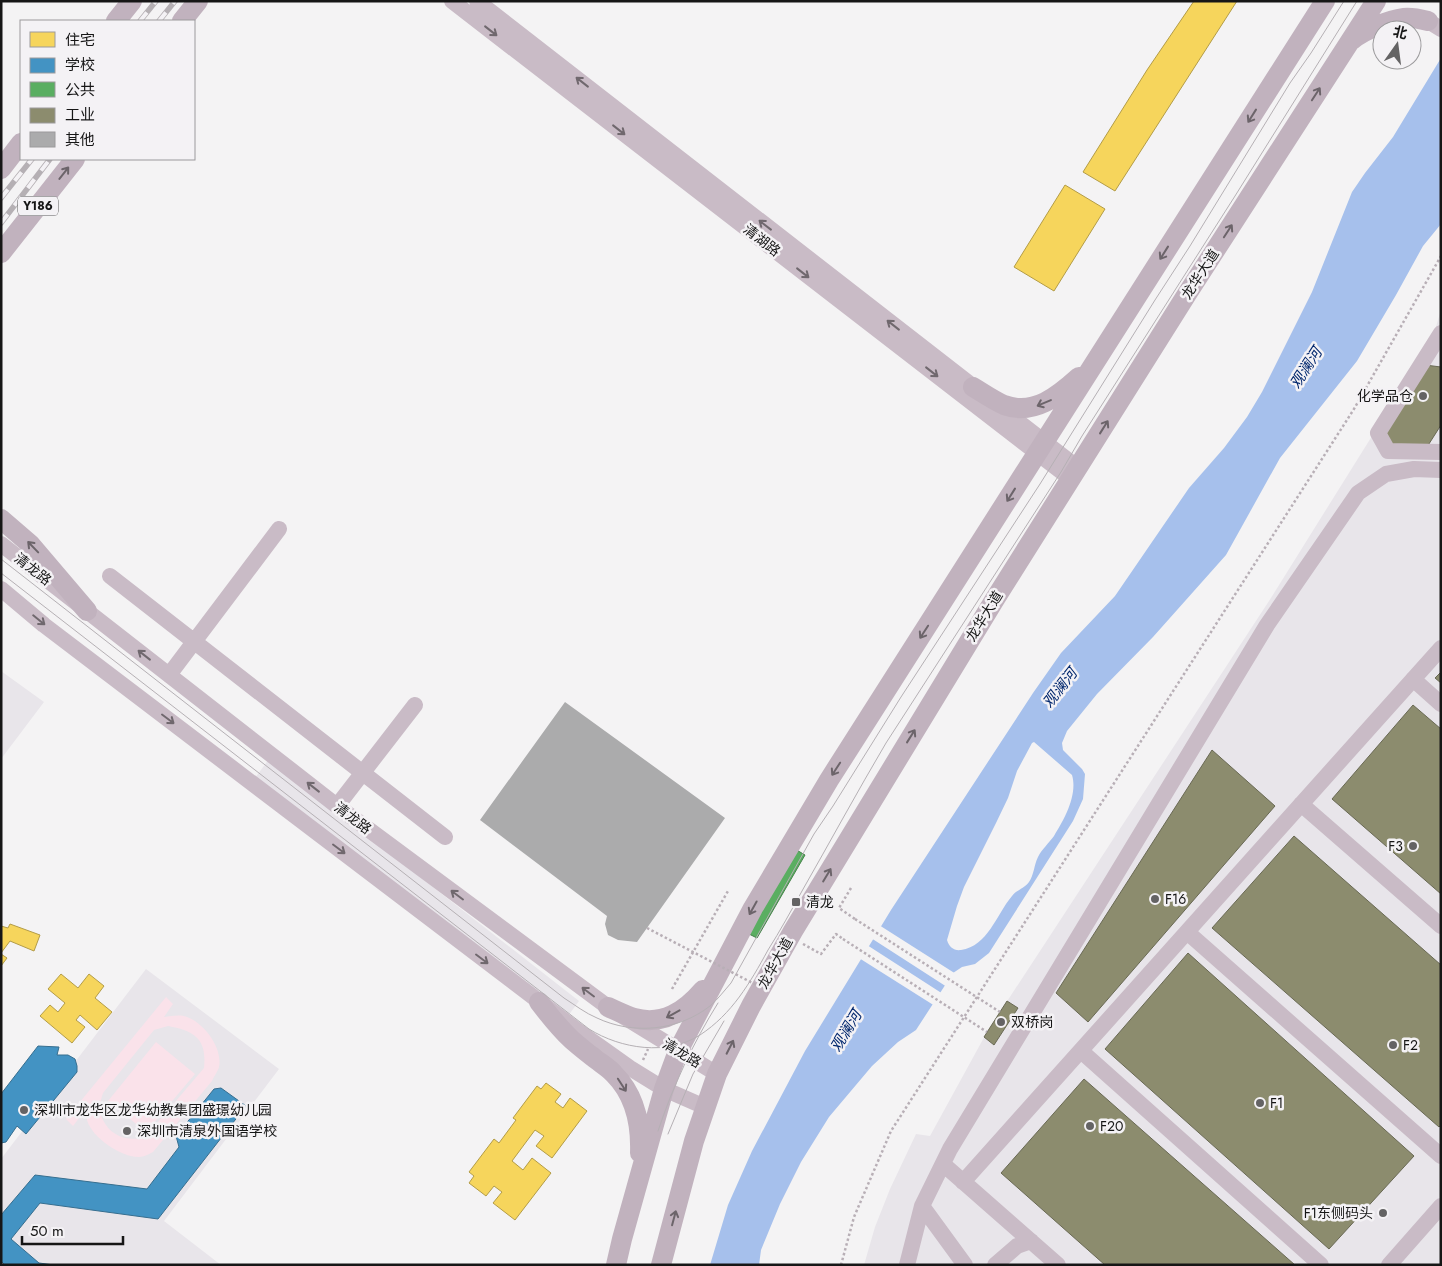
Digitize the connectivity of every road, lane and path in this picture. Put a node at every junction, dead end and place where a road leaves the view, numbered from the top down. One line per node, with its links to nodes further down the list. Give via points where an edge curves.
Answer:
1 (132, 1): 8 (main road)
2 (198, 1): 9 (main road)
3 (452, 1): 20 (street, 清湖路, one-way to 20)
4 (477, 1): 19 (street, 清湖路, one-way to 4)
5 (1325, 1): 18 (main road, one-way to 18)
6 (1376, 1): 11 (main road, 龙华大道)
7 (1414, 1): 10 (main road)
8 (117, 20)
9 (183, 20)
10 (1434, 25): 11 (main road, via 1404,18 1367,30)
11 (1350, 42): 23 (main road, 龙华大道, one-way to 11)
12 (20, 144): 14 (main road)
13 (73, 160): 15 (main road, Y186, one-way to 13)
14 (1, 169)
15 (1, 252)
16 (1441, 256): 68 (path, via 1354,409 891,1131 854,1217)
17 (1441, 333): 21 (street, via 1378,433 1388,451)
18 (1095, 362): 19 (main road, one-way to 19, via 1052,399 1033,407 1004,405); 20 (main road)
19 (973, 387): 20 (street, 清湖路)
20 (1041, 448): 23 (street, 清湖路); 47 (main road, one-way to 47, via 829,780)
21 (1441, 452)
22 (1441, 470): 60 (street, via 1414,469 1386,474 1358,493 1267,625)
23 (1074, 474): 56 (main road, 龙华大道, one-way to 23, via 793,931)
24 (1, 519): 29 (main road, one-way to 24, via 30,544)
25 (279, 529): 30 (street)
26 (1, 544): 29 (street, 清龙路)
27 (110, 576): 30 (street)
28 (1, 590): 50 (street, one-way to 50)
29 (87, 611): 32 (street, 清龙路, one-way to 29)
30 (194, 641): 32 (street); 36 (street)
31 (1441, 648): 33 (street)
32 (169, 675): 38 (street, 清龙路, one-way to 32)
33 (1413, 680): 34 (street); 37 (street)
34 (1441, 704)
35 (415, 705): 36 (street)
36 (363, 773): 38 (street); 39 (street)
37 (1301, 804): 42 (street); 44 (street)
38 (338, 806): 51 (street, 清龙路, one-way to 38)
39 (445, 837)
40 (851, 888): 52 (path, bridge, via 839,908)
41 (728, 891): 46 (path)
42 (1441, 926)
43 (647, 928): 46 (path, bridge)
44 (1187, 932): 55 (street); 59 (street)
45 (802, 943): 53 (path, bridge, via 821,954 836,934)
46 (693, 952): 48 (path); 49 (path, bridge)
47 (720, 969): 51 (main road, one-way to 51, via 697,997 667,1018 641,1020); 54 (main road)
48 (672, 989)
49 (764, 989)
50 (539, 1002): 57 (street); 61 (main road, one-way to 61, via 561,1029 614,1073 627,1091 639,1127)
51 (608, 1007): 54 (street, 清龙路)
52 (1000, 1012)
53 (987, 1032)
54 (678, 1051): 56 (street, 清龙路); 57 (main road)
55 (1081, 1051): 62 (street); 73 (street)
56 (717, 1074): 58 (main road, 龙华大道)
57 (664, 1089): 58 (street); 61 (main road)
58 (705, 1107): 67 (main road, 龙华大道, one-way to 58)
59 (1441, 1156)
60 (942, 1164): 62 (street); 63 (street)
61 (639, 1179): 66 (main road)
62 (964, 1182): 65 (street)
63 (922, 1206): 69 (street); 70 (street)
64 (1441, 1206): 74 (street)
65 (1031, 1241): 71 (street, via 1017,1246); 72 (street)
66 (616, 1265)
67 (661, 1265)
68 (841, 1265)
69 (907, 1265)
70 (965, 1265)
71 (995, 1265)
72 (1058, 1265)
73 (1321, 1265)
74 (1389, 1265)

